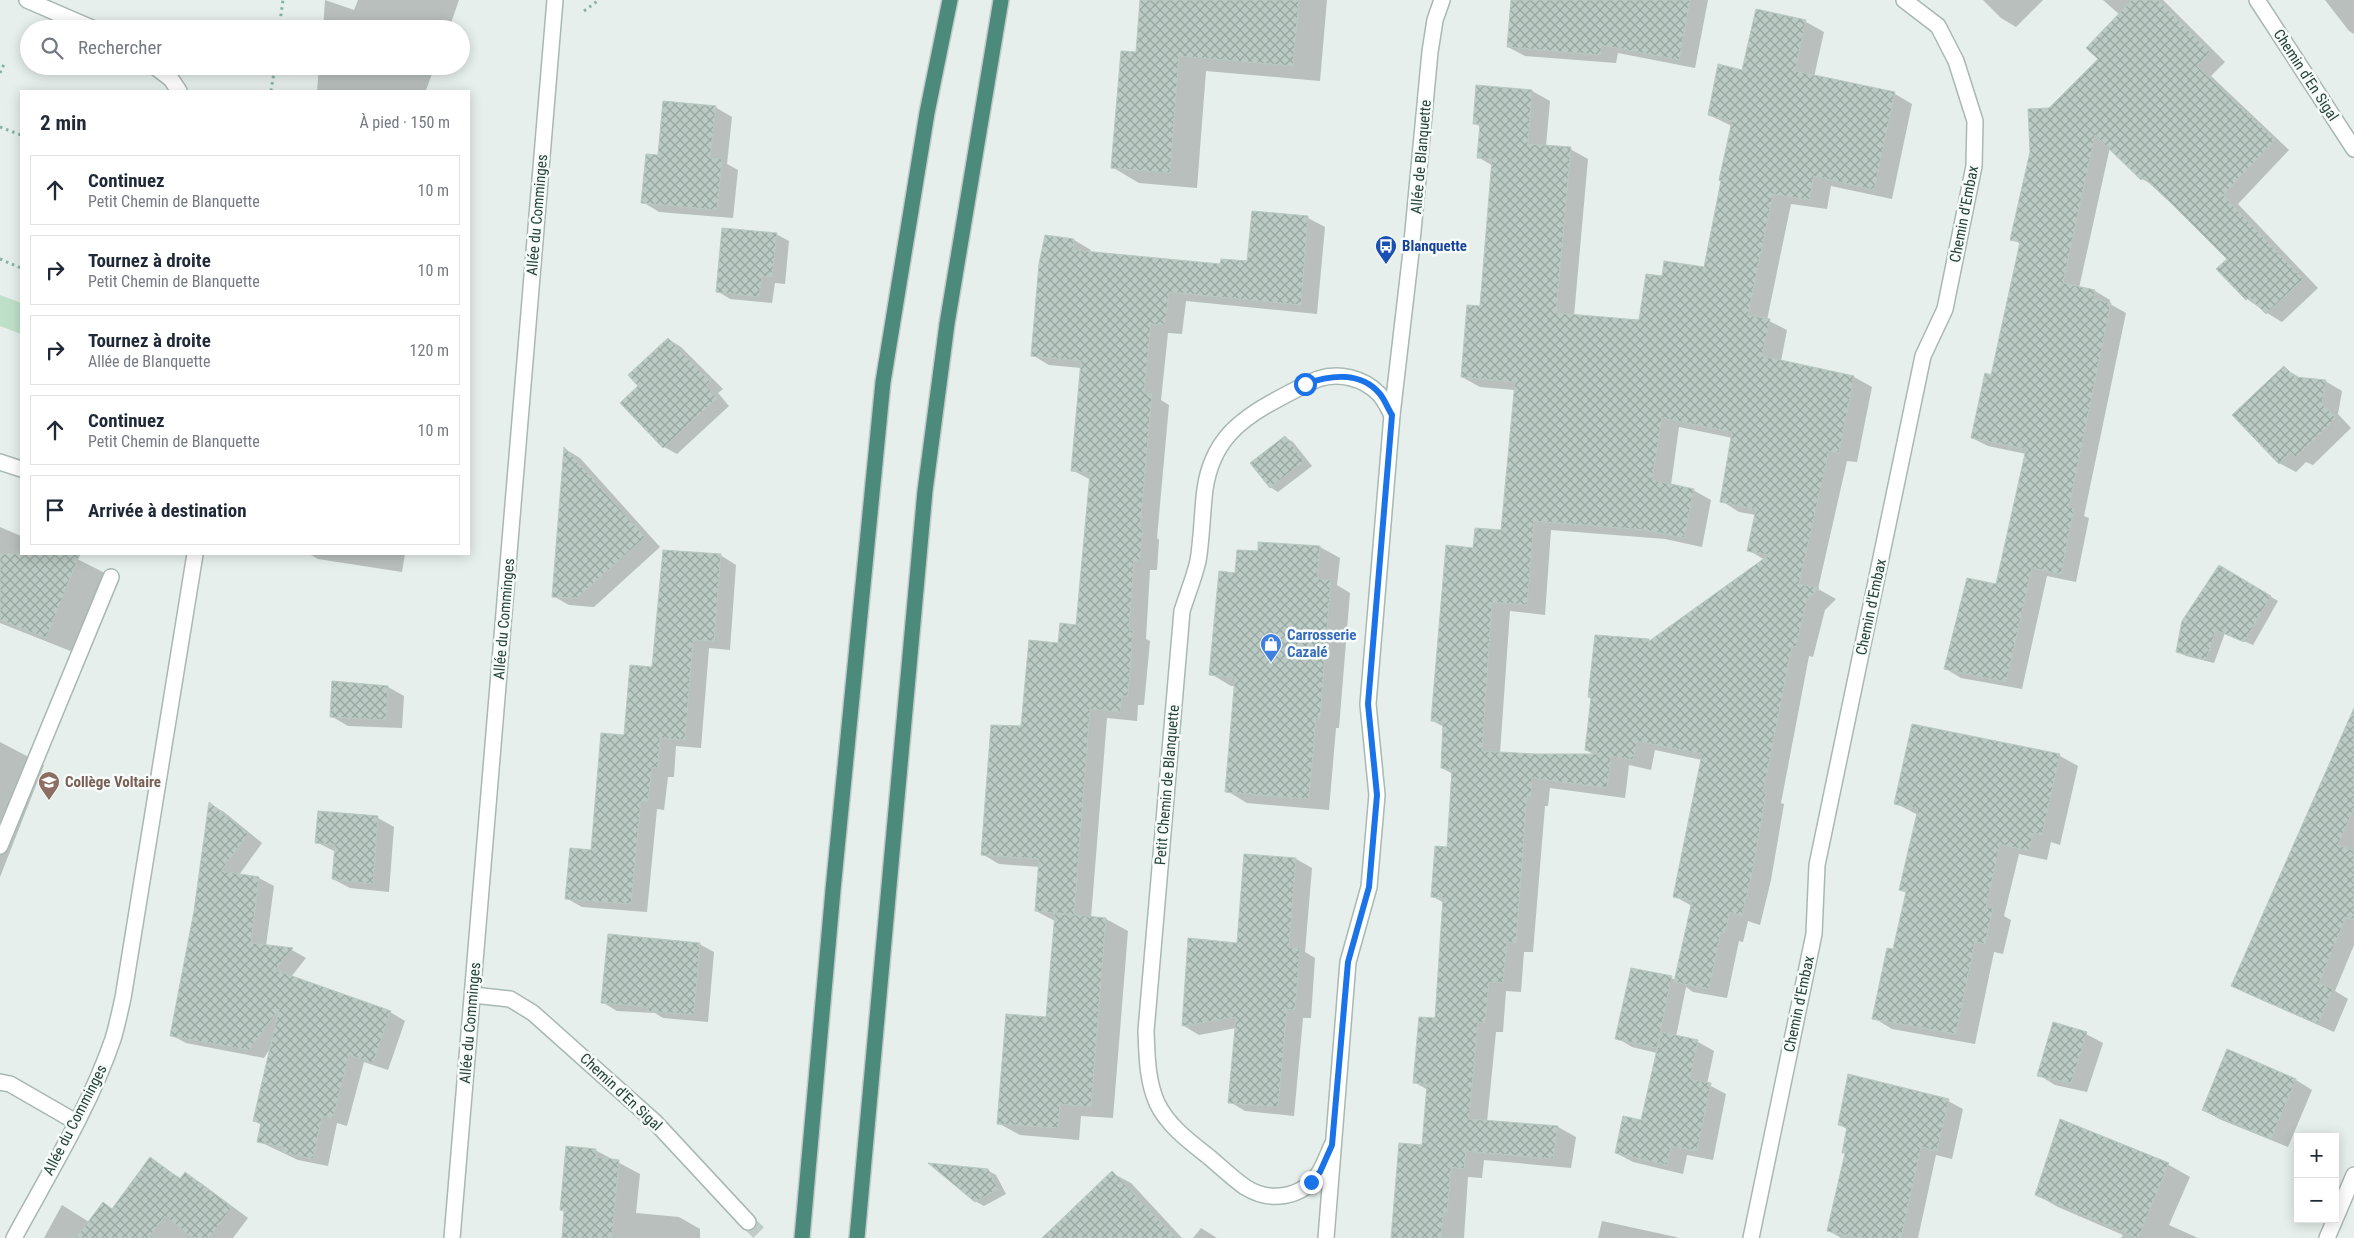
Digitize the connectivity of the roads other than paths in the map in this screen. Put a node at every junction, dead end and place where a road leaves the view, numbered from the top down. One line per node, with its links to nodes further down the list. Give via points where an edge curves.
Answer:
1 (27, 0): 8 (street)
2 (555, 0): 18 (street, Allée du Comminges)
3 (950, 0): 26 (highway, via 927,114 883,382)
4 (1001, 0): 27 (highway, via 946,324 925,491)
5 (1442, 0): 12 (street, Allée de Blanquette, via 1430,52 1412,252)
6 (1904, 0): 29 (street, Chemin d'Embax, via 1938,26 1956,61 1975,120 1974,166 1945,309 1923,356 1817,865 1814,934)
7 (2257, 0): 11 (street, Chemin d'En Sigal)
8 (73, 20)
9 (166, 75): 10 (street)
10 (178, 90)
11 (2354, 149)
12 (1392, 415): 21 (street, Allée de Blanquette, via 1368,704 1377,795 1369,887 1348,962); 21 (street, Petit Chemin de Blanquette, via 1380,394 1367,384 1348,377 1324,377 1305,384 1236,425 1213,461 1205,487 1198,561 1182,611 1147,1022 1150,1084 1157,1104 1179,1133 1245,1186 1265,1196 1277,1197 1300,1190 1320,1172)
13 (0, 462): 14 (street)
14 (20, 469)
15 (195, 555): 20 (street, Allée du Comminges, via 123,998 114,1037)
16 (111, 578): 17 (street)
17 (0, 846)
18 (473, 995): 23 (street, Chemin d'En Sigal, via 510,999 533,1013 655,1122); 25 (street, Allée du Comminges)
19 (3, 1080): 20 (street)
20 (76, 1122): 24 (street, Allée du Comminges)
21 (1332, 1145): 28 (street, Allée de Blanquette)
22 (2354, 1176): 30 (street)
23 (748, 1222)
24 (14, 1238)
25 (452, 1238)
26 (802, 1238)
27 (857, 1238)
28 (1326, 1238)
29 (1751, 1238)
30 (2328, 1238)

